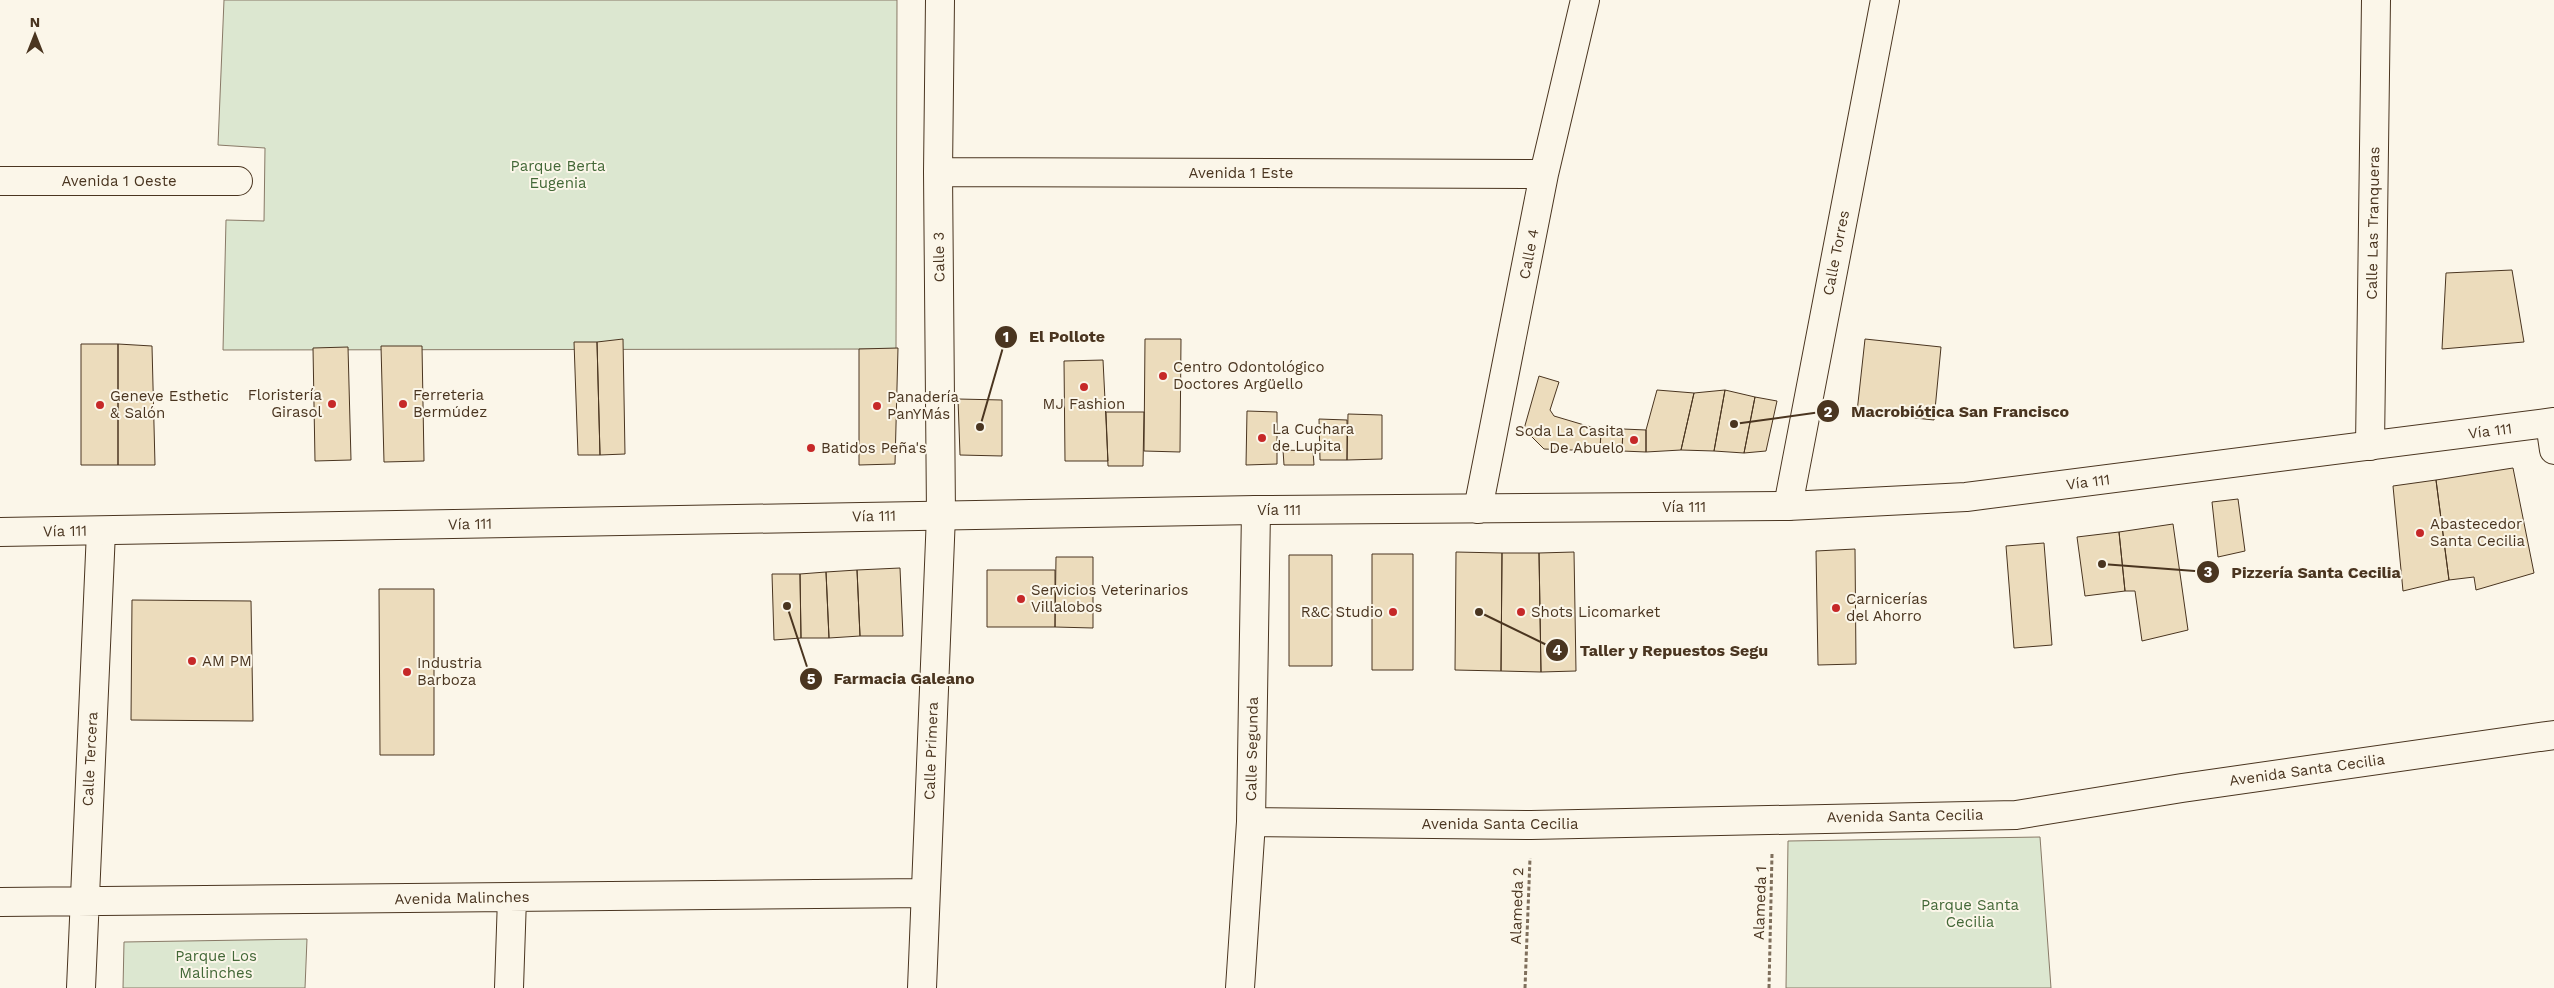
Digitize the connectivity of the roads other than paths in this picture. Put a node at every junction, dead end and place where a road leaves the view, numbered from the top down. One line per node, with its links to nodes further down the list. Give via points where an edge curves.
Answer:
1 (940, 0): 5 (street, Calle 3)
2 (1585, 0): 6 (street, Calle 4)
3 (1885, 0): 12 (street, Calle Torres)
4 (2376, 0): 10 (street, Calle Las Tranqueras)
5 (938, 172): 6 (street, Avenida 1 Este); 15 (street, Calle 3)
6 (1544, 174): 13 (street, Calle 4)
7 (0, 181): 8 (street, Avenida 1 Oeste)
8 (238, 181)
9 (2552, 423): 10 (street, Vía 111); 11 (street)
10 (2370, 446): 12 (street, Vía 111, via 1966,497)
11 (2554, 450)
12 (1788, 506): 13 (street, Vía 111)
13 (1478, 509): 14 (street, Vía 111)
14 (1256, 510): 15 (street, Vía 111); 19 (street, Calle Segunda)
15 (941, 515): 16 (street, Vía 111); 20 (street, Calle Primera)
16 (101, 531): 17 (street, Vía 111); 23 (street, Calle Tercera)
17 (0, 532)
18 (2554, 735): 19 (street, Avenida Santa Cecilia, via 2016,815 1531,825)
19 (1250, 822): 27 (street, Calle Segunda)
20 (925, 893): 21 (street, Avenida Malinches); 26 (street, Calle Primera)
21 (512, 898): 23 (street, Avenida Malinches); 25 (street)
22 (0, 902): 23 (street, Avenida Malinches)
23 (83, 902): 24 (street, Calle Tercera)
24 (81, 988)
25 (509, 988)
26 (922, 988)
27 (1240, 988)

